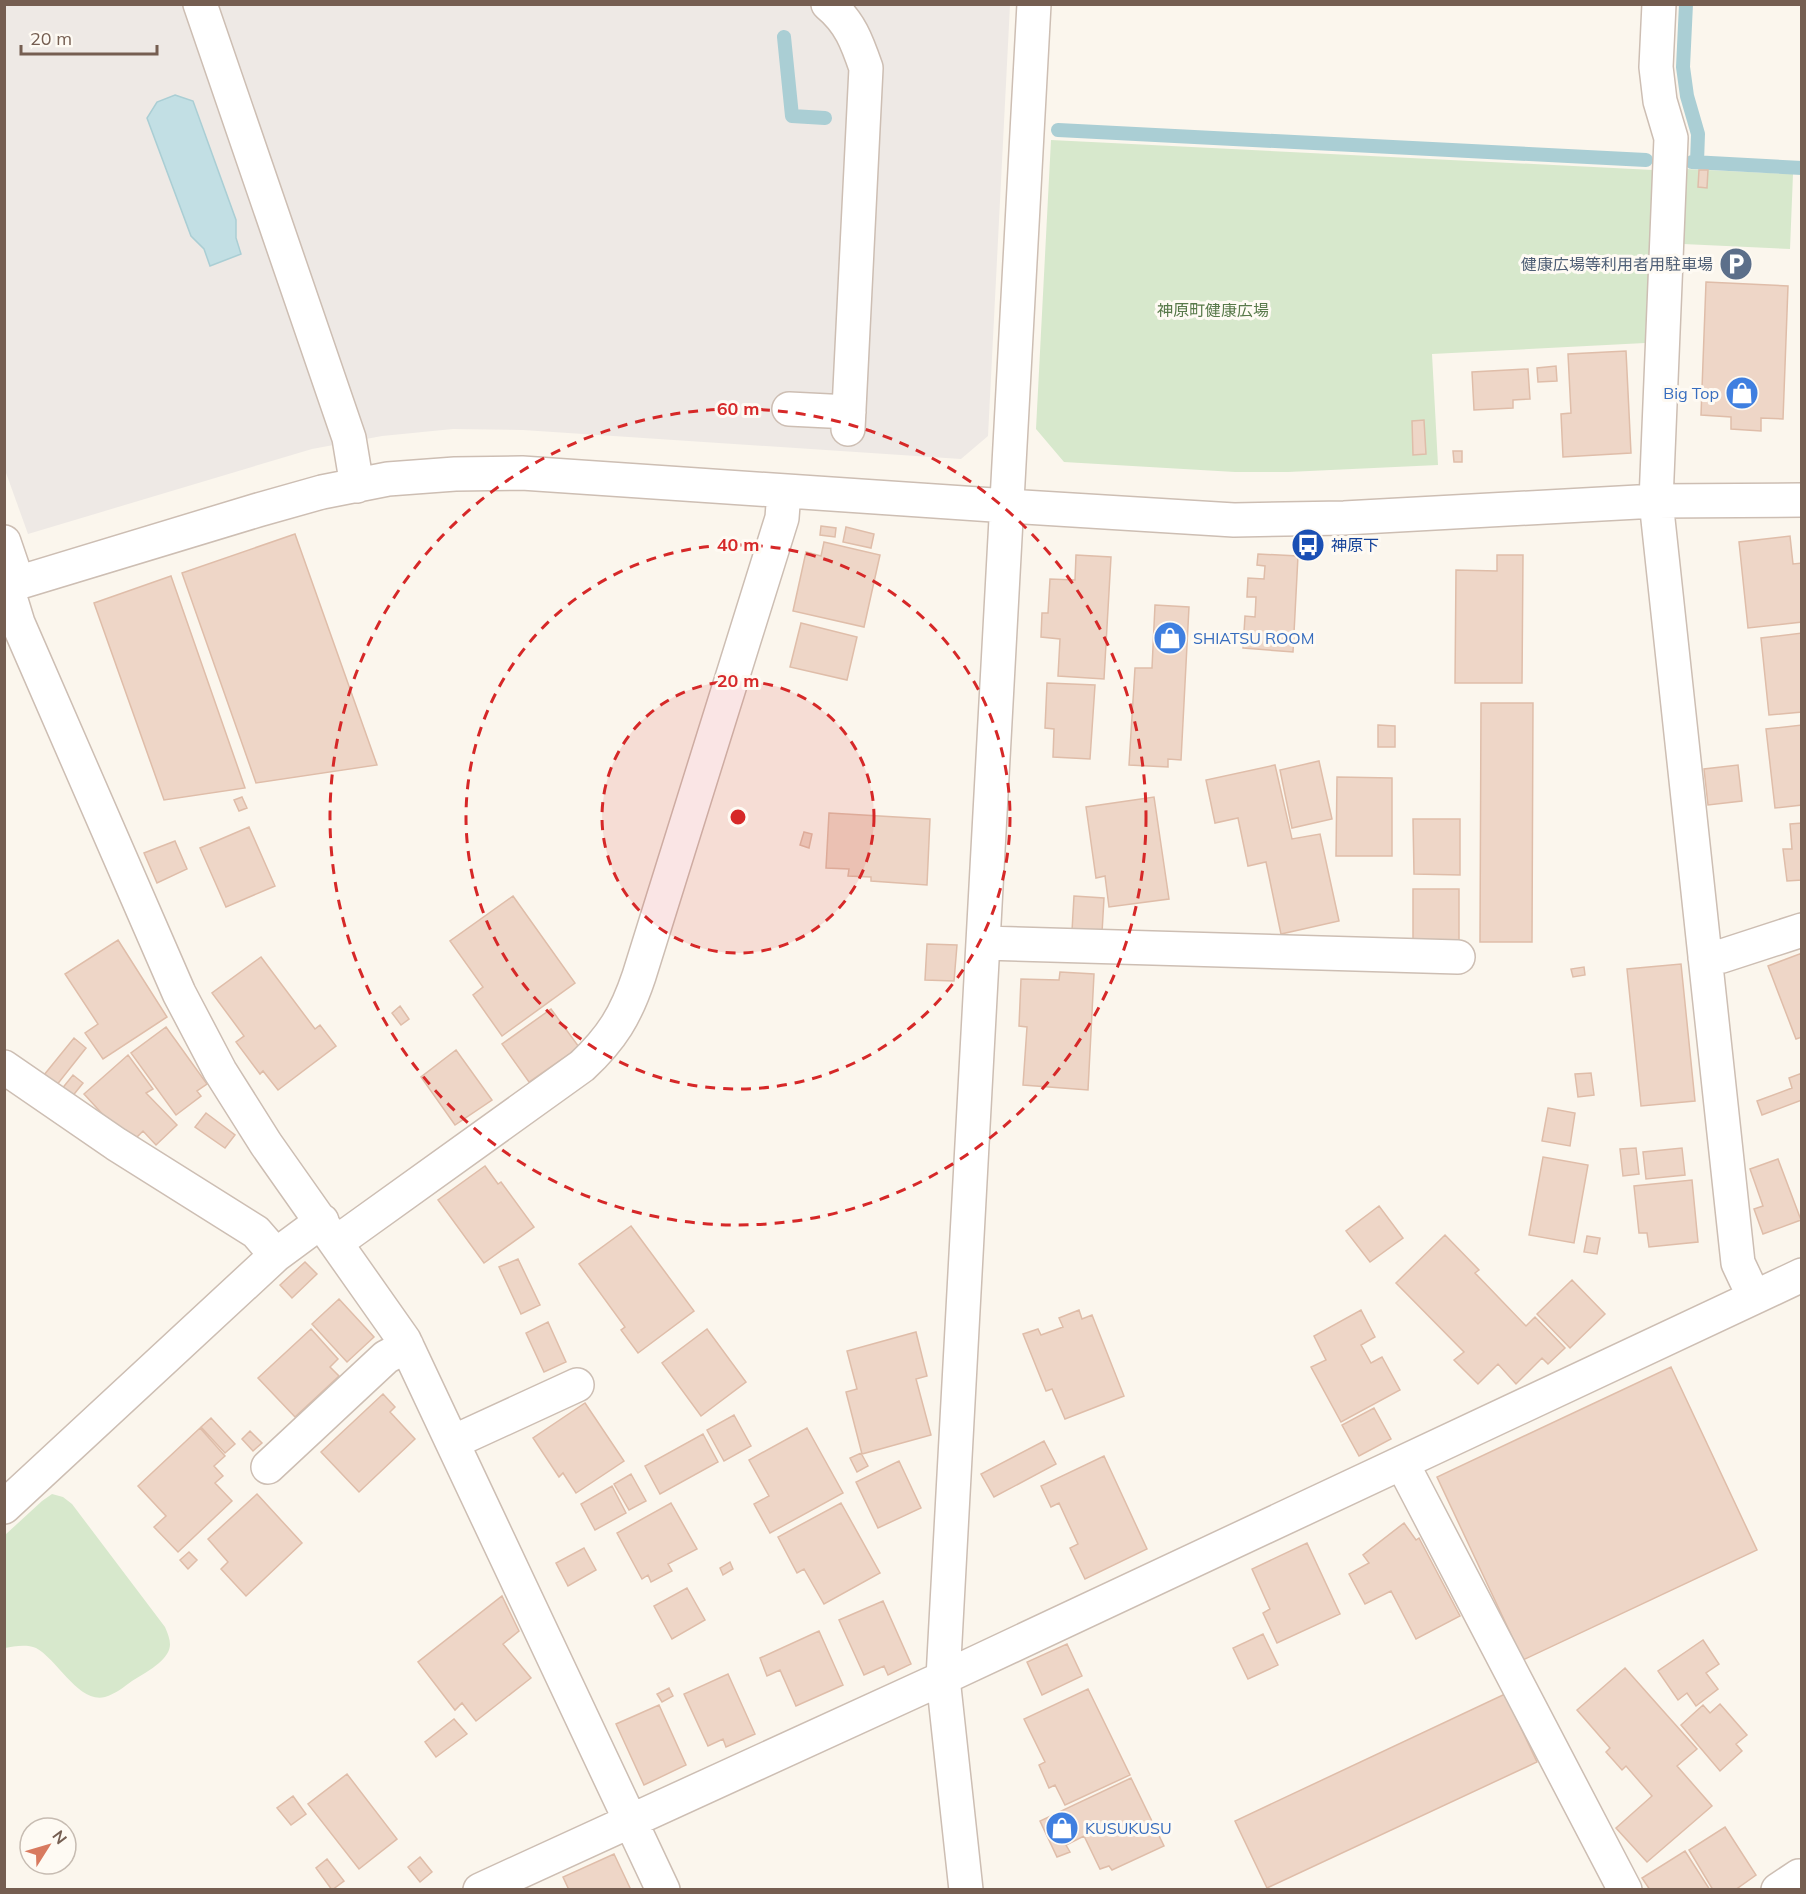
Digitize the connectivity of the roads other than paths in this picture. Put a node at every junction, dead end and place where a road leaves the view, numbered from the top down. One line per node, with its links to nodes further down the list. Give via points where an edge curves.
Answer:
1 (200, 4): 6 (street, via 349,438)
2 (828, 4): 5 (street, via 856,39 866,68 849,421)
3 (1034, 4): 10 (street)
4 (1659, 4): 9 (street, via 1656,67 1660,101 1671,138)
5 (789, 409)
6 (357, 486): 7 (street, via 388,479 522,473); 12 (street, via 258,510)
7 (784, 491): 10 (street); 18 (street, via 775,541 639,976 618,1025 582,1066)
8 (1802, 500): 9 (street)
9 (1656, 501): 10 (street, via 1289,520); 16 (street)
10 (1008, 506): 14 (street)
11 (4, 542): 12 (street)
12 (10, 586): 18 (street, via 18,623 178,993 266,1144)
13 (1802, 930): 16 (street, via 1722,956)
14 (984, 943): 15 (street); 28 (street)
15 (1458, 957)
16 (1705, 957): 21 (street, via 1738,1263)
17 (4, 1067): 19 (street, via 116,1144 256,1232)
18 (329, 1232): 19 (street); 22 (street)
19 (276, 1255): 27 (street)
20 (1802, 1275): 21 (street)
21 (1754, 1297): 25 (street)
22 (407, 1346): 24 (street); 26 (street, via 386,1357)
23 (577, 1385): 24 (street)
24 (453, 1442): 29 (street)
25 (1402, 1463): 28 (street); 33 (street)
26 (268, 1467)
27 (4, 1508)
28 (943, 1678): 29 (street); 32 (street)
29 (631, 1821): 30 (street); 31 (street)
30 (480, 1890)
31 (663, 1890)
32 (966, 1890)
33 (1626, 1890)

